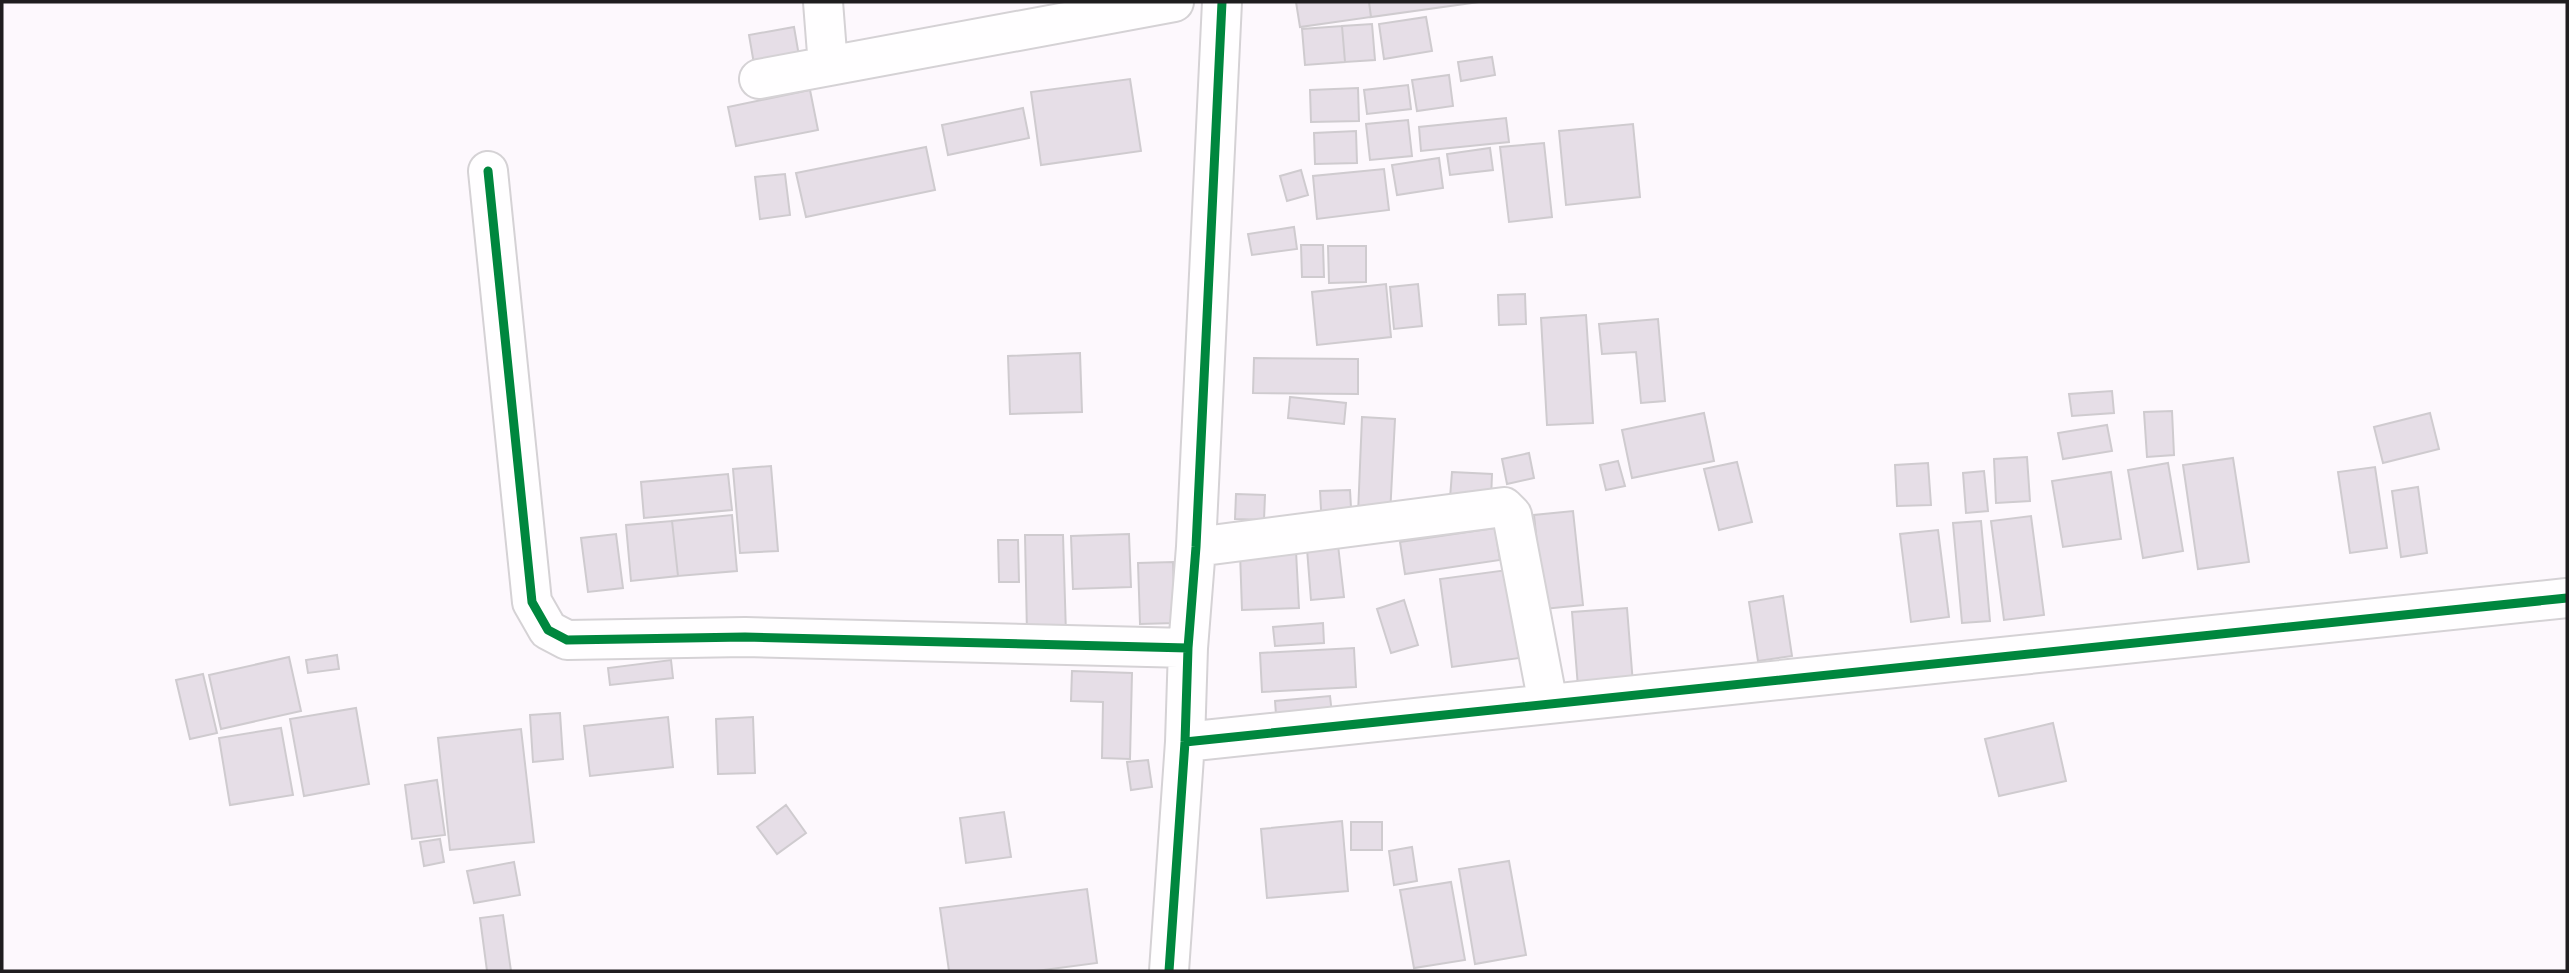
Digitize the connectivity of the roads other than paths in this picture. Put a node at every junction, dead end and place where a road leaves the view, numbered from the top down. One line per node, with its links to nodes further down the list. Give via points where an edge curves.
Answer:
1 (823, 2): 4 (street)
2 (1174, 2): 4 (street)
3 (1222, 2): 7 (street)
4 (828, 66): 5 (street)
5 (759, 79)
6 (488, 171): 9 (street, via 532,602 548,630 568,640 745,637)
7 (1196, 547): 9 (street); 10 (street, via 1504,508 1512,515)
8 (2567, 598): 10 (street)
9 (1188, 648): 11 (street)
10 (1548, 704): 11 (street)
11 (1185, 742): 12 (street)
12 (1169, 971)

